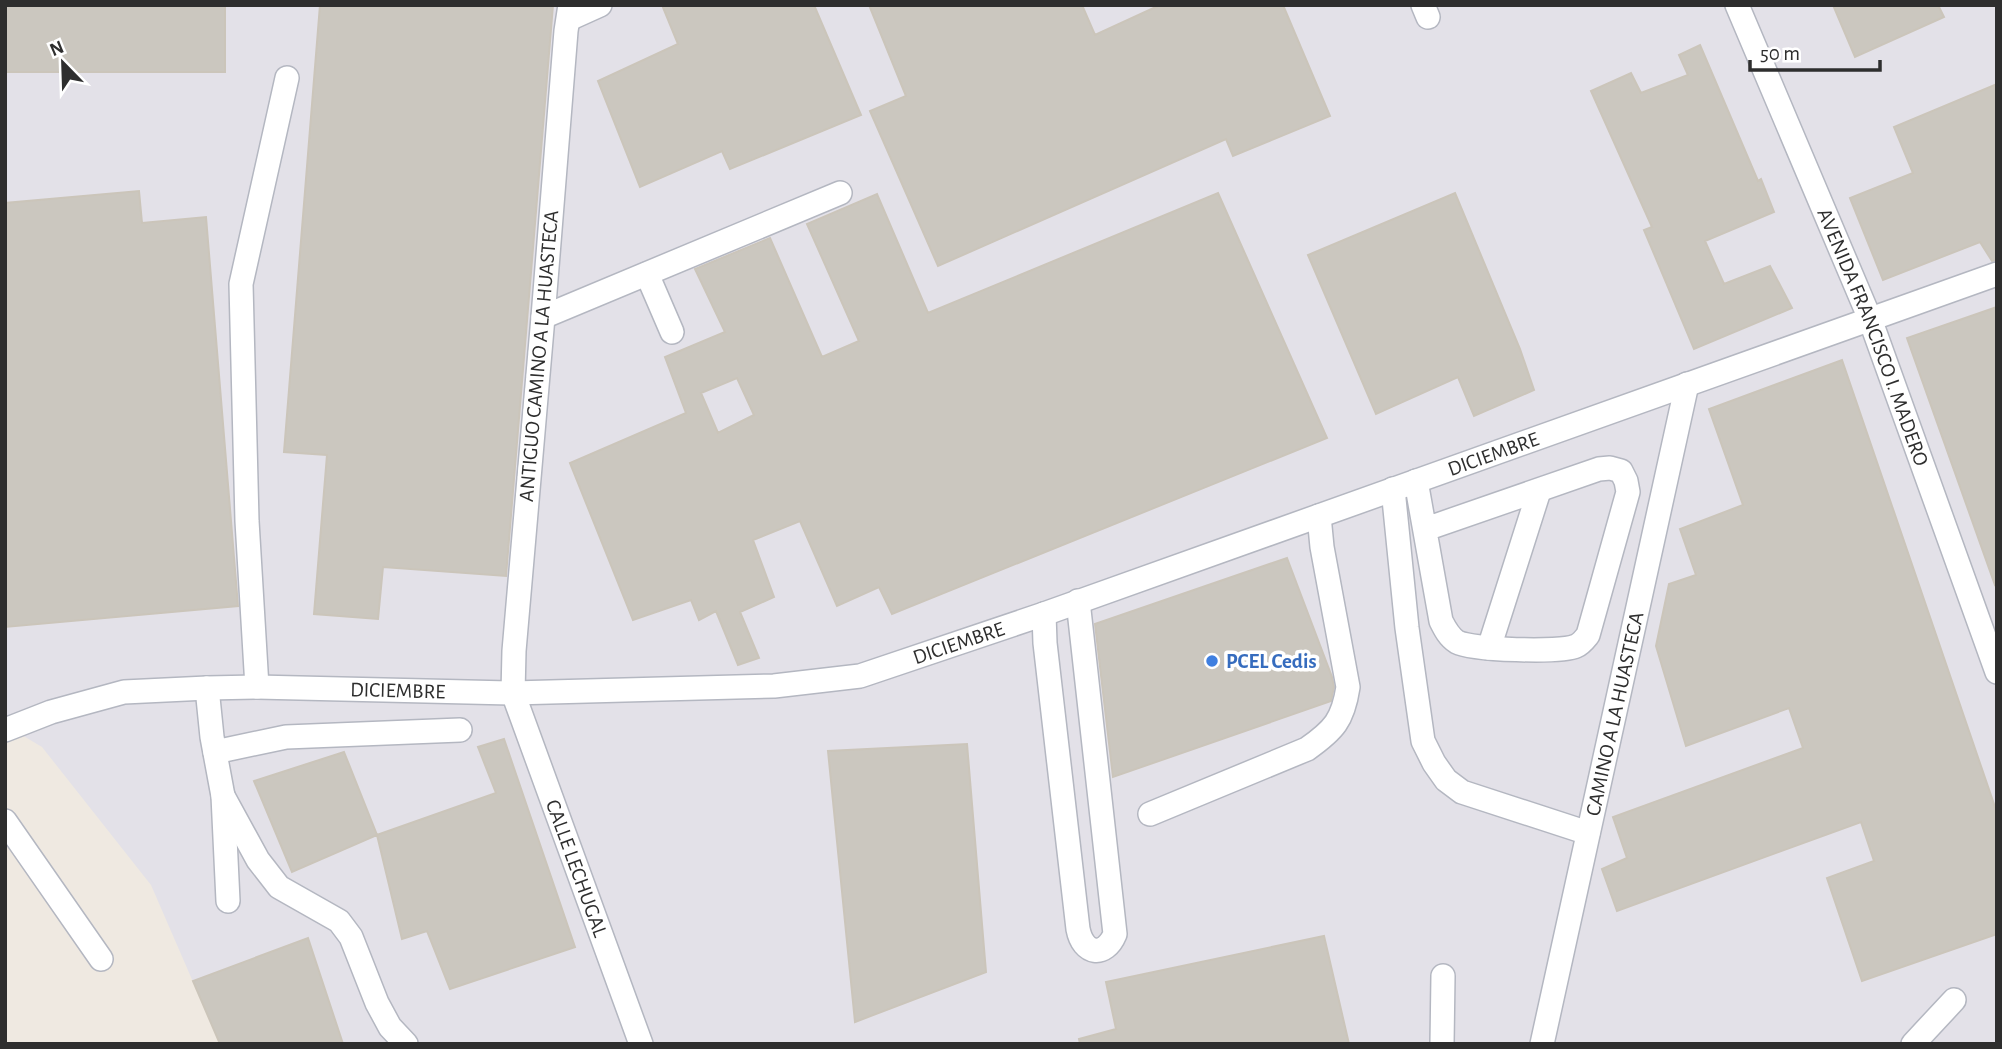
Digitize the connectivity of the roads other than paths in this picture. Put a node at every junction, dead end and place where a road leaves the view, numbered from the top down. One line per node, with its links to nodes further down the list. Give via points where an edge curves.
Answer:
1 (600, 5): 3 (street)
2 (1737, 5): 9 (street, AVENIDA FRANCISCO I. MADERO)
3 (570, 12): 8 (street, ANTIGUO CAMINO A LA HUASTECA)
4 (287, 78): 21 (street, via 241,284)
5 (840, 193): 6 (street)
6 (647, 274): 8 (street); 10 (street)
7 (1997, 274): 9 (street, DICIEMBRE)
8 (543, 317): 23 (street, ANTIGUO CAMINO A LA HUASTECA)
9 (1870, 319): 11 (street, DICIEMBRE); 20 (street, AVENIDA FRANCISCO I. MADERO)
10 (672, 332)
11 (1687, 384): 12 (street, DICIEMBRE); 30 (street, CAMINO A LA HUASTECA)
12 (1416, 481): 13 (street, DICIEMBRE); 16 (street)
13 (1393, 489): 15 (street, DICIEMBRE); 30 (street, via 1423,741 1434,763 1462,792)
14 (1539, 491): 16 (street); 19 (street); 19 (street, via 1610,468 1620,471 1626,481 1628,492 1588,635 1582,643 1564,649)
15 (1318, 516): 17 (street, DICIEMBRE); 28 (street, via 1348,687 1345,709 1329,734 1307,749)
16 (1426, 529): 19 (street, via 1446,632 1457,642)
17 (1079, 601): 18 (street, DICIEMBRE); 18 (street, via 1115,934 1112,942 1095,951 1084,946 1078,929)
18 (1044, 614): 23 (street, DICIEMBRE, via 860,676 774,686)
19 (1489, 648)
20 (1996, 665)
21 (257, 687): 22 (street, DICIEMBRE); 23 (street, DICIEMBRE)
22 (207, 688): 24 (street, DICIEMBRE, via 124,692); 26 (street)
23 (513, 693): 36 (street, CALLE LECHUGAL)
24 (5, 730)
25 (460, 730): 26 (street, via 286,737)
26 (215, 752): 27 (street)
27 (223, 796): 31 (street); 35 (street, via 258,860 279,887 339,920 351,937 377,1003)
28 (1150, 814)
29 (5, 821): 32 (street)
30 (1588, 833): 38 (street, CAMINO A LA HUASTECA)
31 (228, 901)
32 (101, 959)
33 (1443, 976): 37 (street)
34 (1954, 1000): 39 (street)
35 (406, 1044)
36 (641, 1044)
37 (1442, 1044)
38 (1542, 1044)
39 (1913, 1044)

